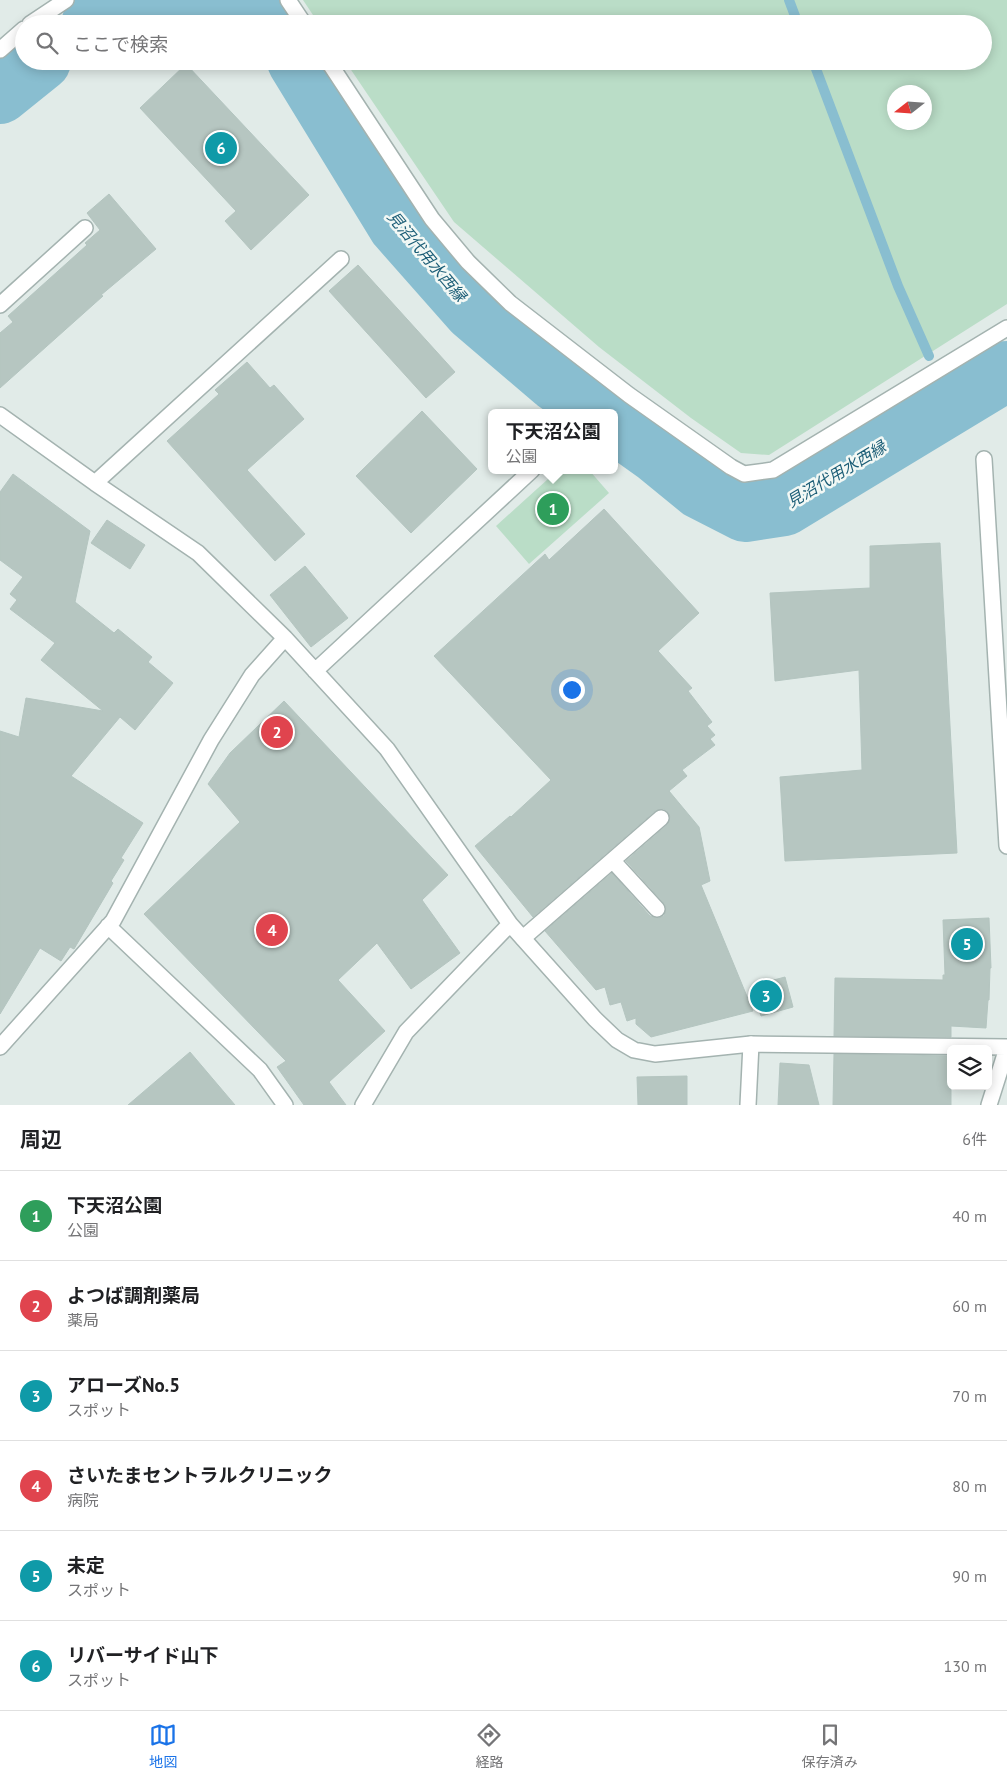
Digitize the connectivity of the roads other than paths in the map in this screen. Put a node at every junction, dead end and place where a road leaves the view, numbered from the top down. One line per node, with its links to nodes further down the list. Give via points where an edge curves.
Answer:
1 (66, 0): 3 (street)
2 (288, 0): 4 (street)
3 (44, 15)
4 (298, 15)
5 (15, 37): 6 (street)
6 (0, 50)
7 (334, 70): 11 (street, via 432,219 468,262 510,303 628,395 744,474 774,470)
8 (85, 228): 10 (street)
9 (341, 259): 15 (street)
10 (0, 305)
11 (1007, 328)
12 (0, 415): 15 (street)
13 (984, 459): 19 (street)
14 (528, 474): 17 (street)
15 (95, 483): 16 (street, via 198,552)
16 (285, 638): 17 (street); 23 (street, via 252,674 211,740)
17 (315, 671): 22 (street, via 387,749)
18 (661, 818): 20 (street)
19 (1007, 846)
20 (613, 861): 21 (street); 24 (street)
21 (657, 909)
22 (510, 924): 24 (street); 29 (street, via 406,1032)
23 (108, 926): 26 (street); 28 (street, via 260,1070)
24 (523, 938): 25 (street, via 595,1019 617,1040 634,1050 655,1054)
25 (751, 1044): 27 (street); 30 (street)
26 (0, 1047)
27 (1007, 1048): 31 (street)
28 (285, 1105)
29 (363, 1105)
30 (748, 1105)
31 (989, 1105)

